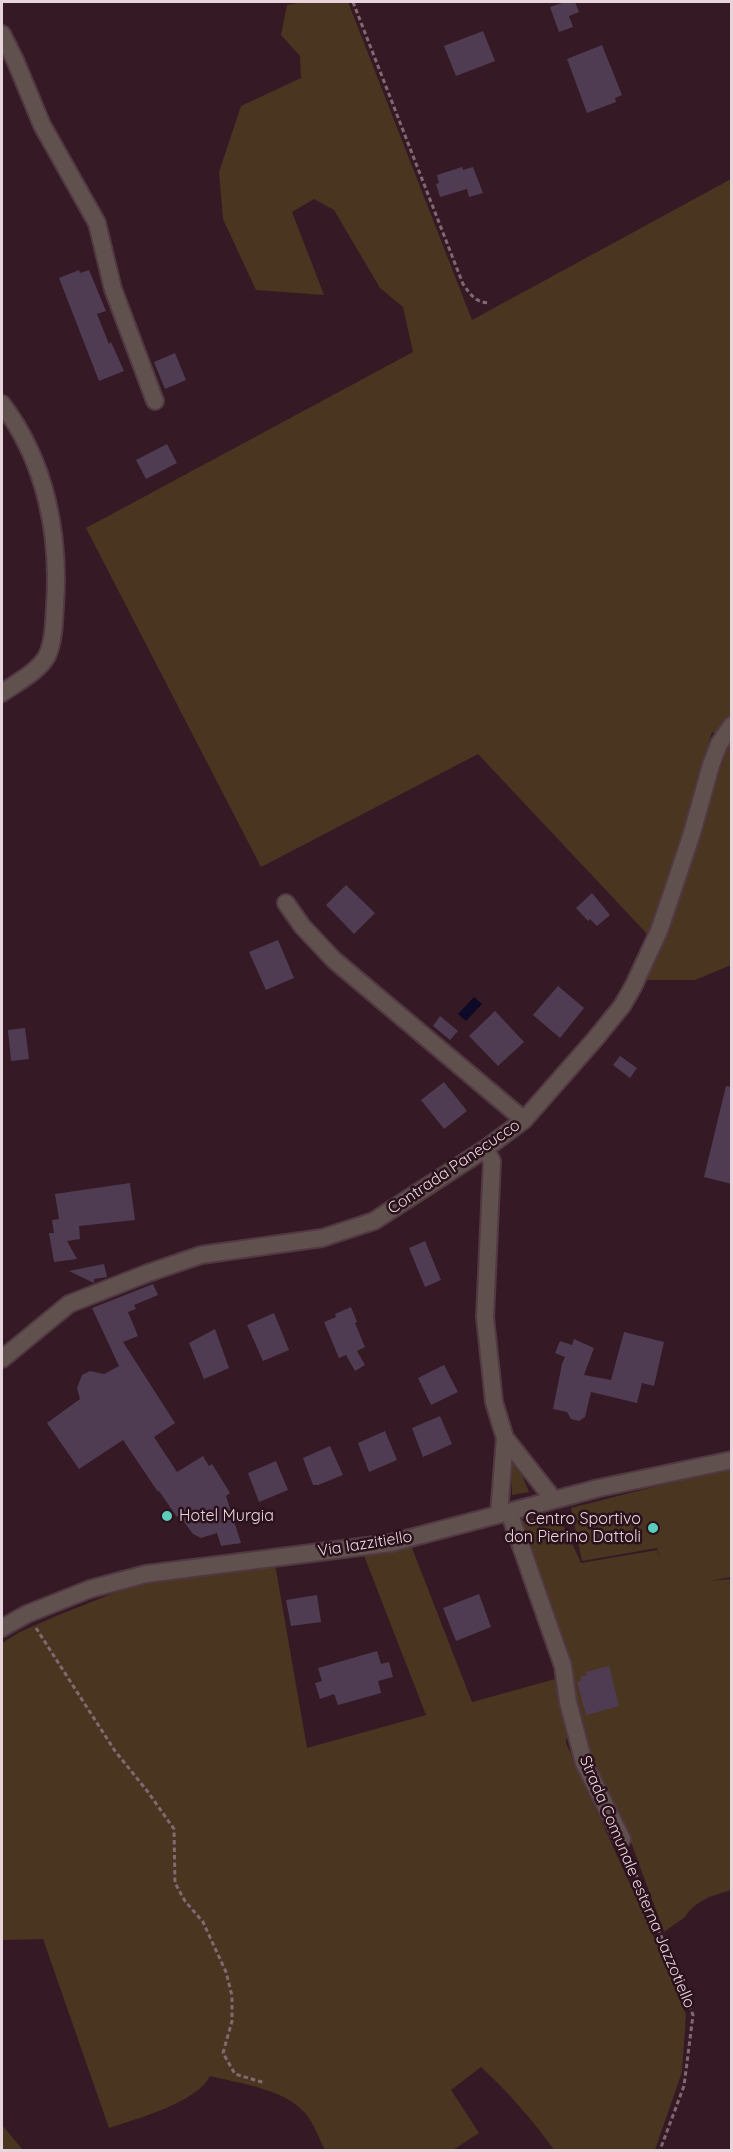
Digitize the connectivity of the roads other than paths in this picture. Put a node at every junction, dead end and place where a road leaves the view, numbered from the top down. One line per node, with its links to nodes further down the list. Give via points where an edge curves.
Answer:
1 (2, 34): 2 (street, via 42,125 97,223 113,290)
2 (155, 400)
3 (2, 404): 4 (street, via 37,465 51,514 57,580 53,635 47,656)
4 (2, 693)
5 (732, 725): 7 (street, Contrada Panecucco, via 711,765 659,931 633,987 596,1038)
6 (286, 903): 7 (street, via 334,960)
7 (524, 1120): 8 (street, Contrada Panecucco)
8 (485, 1149): 9 (street, Contrada Panecucco, via 374,1221 322,1238 201,1255 69,1304); 10 (street, via 492,1161 485,1317 494,1402)
9 (2, 1359)
10 (505, 1438): 12 (street); 13 (street)
11 (732, 1460): 12 (street, Via Iazzitiello)
12 (554, 1500): 13 (street, Via Iazzitiello)
13 (504, 1513): 14 (street, Via Iazzitiello, via 391,1543 146,1574 90,1589); 15 (street, Strada Comunale esterna Jazzotiello, via 563,1666 584,1763)
14 (2, 1628)
15 (622, 1839)

